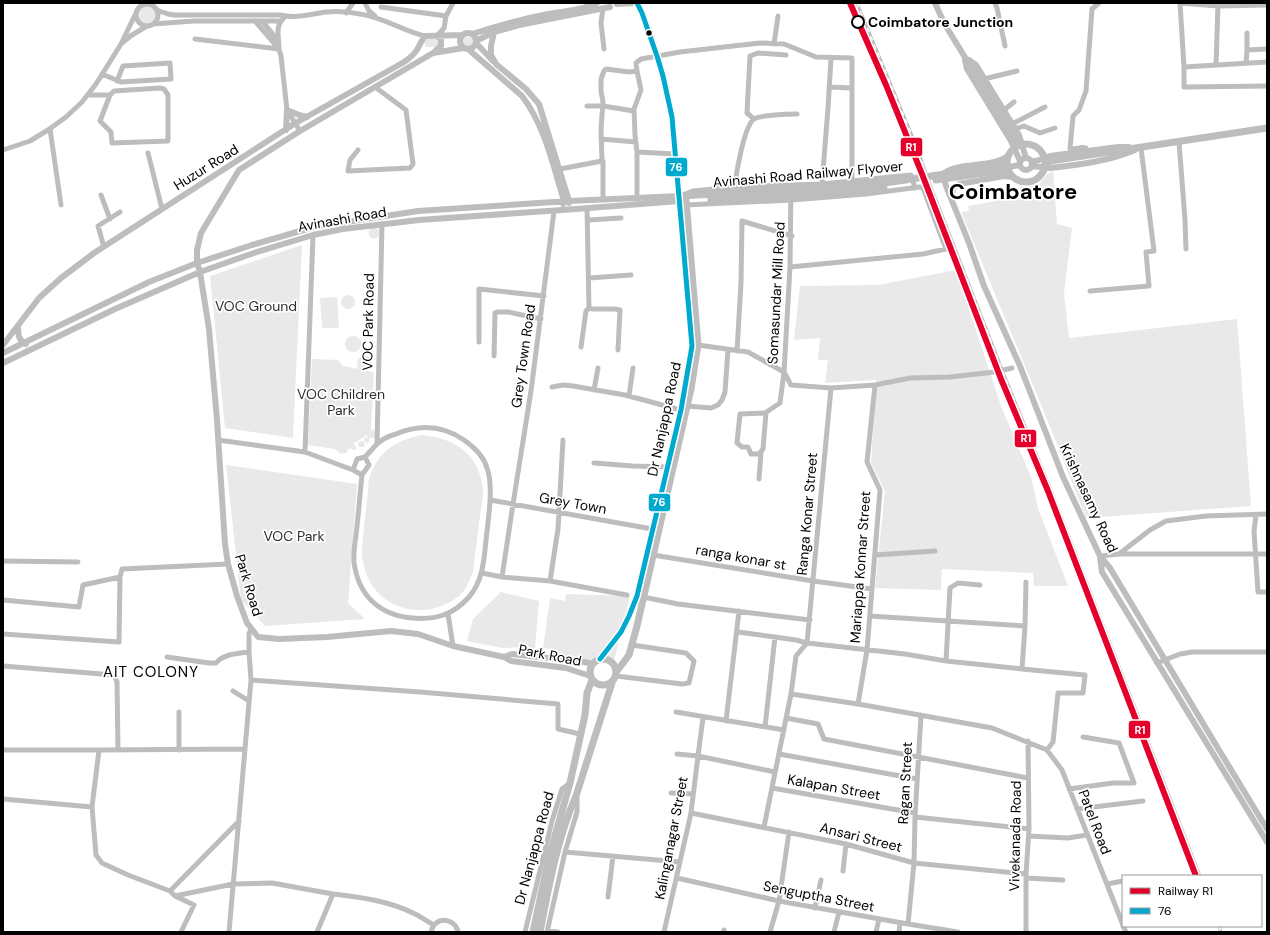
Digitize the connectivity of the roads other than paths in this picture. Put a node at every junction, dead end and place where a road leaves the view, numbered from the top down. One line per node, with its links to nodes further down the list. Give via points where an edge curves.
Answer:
1 (139, 3): 18 (street)
2 (353, 3): 19 (street)
3 (365, 3): 23 (street)
4 (452, 3): 20 (street)
5 (597, 3): 30 (main road, via 518,20)
6 (633, 3): 12 (main road)
7 (637, 3): 48 (main road)
8 (935, 3): 49 (main road)
9 (995, 3): 39 (street)
10 (1099, 3): 91 (street, via 1092,9 1086,91 1079,110 1072,116 1070,149 1083,147)
11 (1180, 3): 13 (street); 55 (street)
12 (618, 4): 16 (main road)
13 (1218, 4): 15 (street); 54 (street)
14 (153, 5): 18 (street, via 143,5); 22 (street, via 158,11 174,15 242,14); 27 (street, via 158,16)
15 (1267, 5)
16 (606, 6): 28 (main road); 42 (street, via 602,22)
17 (381, 7): 20 (street)
18 (137, 11): 27 (street, via 138,22); 37 (street)
19 (346, 13): 22 (street, via 329,12); 23 (street)
20 (446, 16): 34 (street, via 444,28)
21 (778, 16): 38 (street)
22 (287, 17): 26 (street)
23 (376, 17): 33 (street)
24 (255, 21): 25 (street); 27 (street, via 194,21); 41 (street)
25 (262, 21): 26 (street); 41 (street, via 272,33)
26 (281, 21): 41 (street, via 278,26)
27 (151, 25): 37 (street)
28 (494, 32): 36 (main road); 53 (main road, via 490,46)
29 (1247, 33): 45 (street)
30 (472, 34): 32 (main road); 36 (main road)
31 (455, 35): 32 (main road); 34 (main road); 44 (main road)
32 (463, 35): 40 (main road, via 460,43)
33 (425, 36): 34 (main road); 75 (main road, Huzur Road, via 412,57)
34 (438, 36): 46 (main road, via 441,39 441,46)
35 (195, 39): 41 (street)
36 (476, 42): 40 (main road, via 475,47); 53 (main road)
37 (121, 44): 58 (street)
38 (774, 44): 48 (street, via 760,43); 50 (street, via 784,44 816,57)
39 (1004, 46)
40 (466, 48): 44 (main road); 115 (main road, via 528,104 538,120)
41 (279, 49): 71 (street)
42 (604, 49)
43 (1267, 49): 45 (street)
44 (454, 50): 46 (main road)
45 (1246, 50): 52 (street)
46 (433, 53): 62 (main road)
47 (786, 55): 76 (street, via 758,53 750,56 747,113)
48 (657, 56): 56 (street, via 641,58 636,63); 94 (main road, via 672,117)
49 (965, 56): 59 (main road, via 976,65); 87 (main road); 99 (main road, via 967,69)
50 (831, 58): 63 (street); 64 (street, via 852,58)
51 (1267, 62): 52 (street)
52 (1246, 63): 54 (street)
53 (496, 64): 103 (main road, via 526,88 538,104)
54 (1216, 65): 55 (street)
55 (1184, 67): 61 (street, via 1184,87)
56 (637, 71): 69 (street, via 604,71 601,79); 73 (street, via 641,90)
57 (1017, 71): 59 (street)
58 (102, 74): 60 (street); 65 (street)
59 (984, 79): 72 (main road)
60 (117, 81): 60 (street, via 171,79 170,63 123,66)
61 (1267, 86)
62 (375, 87): 83 (main road); 90 (street, via 406,110 414,164 410,168 348,171 350,160)
63 (829, 88): 64 (street); 105 (street)
64 (852, 88): 104 (street)
65 (88, 95): 66 (street); 81 (street)
66 (110, 95): 66 (street, via 114,91 164,89 168,94 168,141 112,143 111,132 100,121)
67 (1014, 102): 72 (street)
68 (587, 106): 69 (street)
69 (603, 106): 73 (street); 84 (street)
70 (1045, 107): 78 (street)
71 (287, 110): 75 (main road); 77 (street); 82 (main road)
72 (1004, 110): 78 (main road)
73 (634, 111): 85 (street)
74 (797, 114): 76 (street)
75 (307, 117): 77 (main road, Huzur Road)
76 (754, 119): 107 (street, via 746,134)
77 (294, 124): 82 (main road, Huzur Road); 83 (street)
78 (1013, 126): 79 (street, via 1024,126 1040,133); 99 (main road, via 1020,139)
79 (1055, 128)
80 (1267, 128): 86 (highway)
81 (50, 129): 89 (street, via 30,141); 117 (street)
82 (286, 130): 98 (main road, Huzur Road)
83 (300, 131): 102 (main road)
84 (601, 139): 85 (street); 103 (street, via 602,161)
85 (636, 142): 92 (street)
86 (1179, 142): 88 (highway); 134 (street)
87 (1018, 146): 95 (highway, via 1030,144); 101 (highway, via 1014,148)
88 (1140, 148): 91 (main road, via 1118,147); 96 (highway); 99 (main road, via 1105,160 1049,168); 140 (street, via 1154,251 1146,252 1149,286)
89 (3, 150)
90 (358, 150)
91 (1086, 151): 99 (main road)
92 (637, 152): 94 (street); 112 (street)
93 (148, 153): 119 (street)
94 (675, 154): 116 (main road)
95 (1044, 154): 96 (highway, via 1048,158); 100 (highway)
96 (1063, 160): 100 (highway, via 1050,161)
97 (603, 161): 113 (street)
98 (237, 162): 102 (main road); 119 (main road, Huzur Road)
99 (1026, 162): 101 (main road)
100 (1046, 164): 101 (highway, via 1041,176 1030,182 1018,180)
101 (1009, 166): 114 (main road, via 996,177 959,184 953,188); 114 (main road, Krishnasamy Road, via 1002,159 947,170 943,177); 116 (highway, Avinashi Road Railway Flyover, via 998,171 851,191 697,198)
102 (241, 169): 135 (main road, via 201,233)
103 (560, 169): 115 (main road)
104 (852, 181): 105 (street); 108 (street, via 911,175)
105 (822, 184): 106 (street)
106 (792, 185): 107 (street); 111 (street, Somasundar Mill Road)
107 (734, 187): 116 (street, via 693,191)
108 (915, 188): 111 (street, via 866,194); 136 (street, via 923,188 946,249 923,254)
109 (801, 192): 111 (main road)
110 (101, 195): 125 (street)
111 (792, 196): 116 (street); 132 (street, Somasundar Mill Road)
112 (637, 199): 113 (main road, Avinashi Road); 116 (main road, Avinashi Road)
113 (602, 200): 115 (main road, Avinashi Road)
114 (952, 200): 192 (main road, Krishnasamy Road, via 984,286 1020,366 1063,477)
115 (567, 201): 120 (main road, Avinashi Road); 122 (main road)
116 (682, 202): 118 (main road, Avinashi Road); 148 (highway, Dr Nanjappa Road); 167 (highway, Dr Nanjappa Road, via 692,346)
117 (61, 205)
118 (587, 208): 122 (main road, Avinashi Road); 128 (street)
119 (162, 209): 133 (main road, Huzur Road)
120 (422, 210): 124 (main road, Avinashi Road); 127 (main road)
121 (554, 210): 122 (main road, Avinashi Road); 127 (main road, Avinashi Road); 141 (street, Grey Town Road)
122 (565, 210)
123 (120, 212): 125 (street)
124 (399, 214): 129 (main road); 135 (main road, Avinashi Road, via 314,227)
125 (110, 218): 133 (street, via 98,226)
126 (621, 218): 128 (street)
127 (422, 219): 129 (main road, Avinashi Road)
128 (588, 220): 139 (street)
129 (399, 222): 130 (main road, Avinashi Road)
130 (382, 224): 131 (main road, Avinashi Road); 171 (street, VOC Park Road)
131 (313, 234): 137 (main road, Avinashi Road); 172 (street)
132 (792, 236): 136 (street, Somasundar Mill Road); 154 (street, via 742,221 742,283)
133 (104, 247): 144 (main road, Huzur Road, via 38,298)
134 (1186, 249)
135 (197, 263): 137 (main road, Park Road); 146 (main road, Avinashi Road, via 149,282)
136 (790, 267): 161 (street, Somasundar Mill Road)
137 (200, 272): 149 (main road, Avinashi Road); 169 (main road, Park Road, via 209,329)
138 (631, 275): 139 (street)
139 (589, 278): 142 (street)
140 (1090, 291)
141 (544, 296): 143 (street, Grey Town Road); 145 (street, via 479,289)
142 (589, 308): 150 (street, via 586,311); 152 (street, via 620,310)
143 (541, 319): 156 (street, via 495,312); 181 (street, Grey Town Road)
144 (18, 326): 146 (main road, via 18,336); 147 (main road, Huzur Road)
145 (479, 342)
146 (24, 343): 149 (main road); 151 (main road, Avinashi Road)
147 (3, 345)
148 (698, 345): 153 (street); 167 (highway, Dr Nanjappa Road)
149 (38, 346): 157 (main road, Avinashi Road)
150 (581, 347)
151 (9, 350): 155 (main road, Avinashi Road); 157 (main road)
152 (618, 350)
153 (728, 350): 154 (street); 167 (street, via 725,392 722,400 712,408)
154 (737, 351): 161 (street, via 748,352)
155 (3, 353)
156 (494, 356)
157 (3, 363)
158 (598, 368): 165 (street)
159 (634, 368): 166 (street)
160 (1012, 368): 162 (street, via 950,377 910,378)
161 (784, 372): 164 (street, Somasundar Mill Road, via 791,385); 168 (street, via 780,403)
162 (875, 385): 164 (street); 191 (street, Mariappa Konnar Street, via 867,462 880,490)
163 (552, 387): 165 (street, via 563,385)
164 (831, 388): 201 (street, Ranga Konar Street)
165 (594, 390): 166 (street)
166 (629, 396): 167 (street)
167 (684, 408): 176 (highway, Dr Nanjappa Road); 190 (highway, Dr Nanjappa Road)
168 (766, 413): 173 (street); 173 (street, via 740,414 737,443 742,447 748,447 751,454)
169 (218, 440): 172 (street); 195 (main road, Park Road)
170 (563, 440): 182 (street)
171 (377, 444): 174 (street); 180 (street, via 404,430 418,427 434,427 456,434 479,453 488,468)
172 (305, 452): 177 (street)
173 (761, 452): 179 (street)
174 (365, 457): 177 (street, via 356,459); 178 (street, via 369,465)
175 (594, 463): 176 (street)
176 (667, 467): 185 (highway, Dr Nanjappa Road)
177 (353, 470): 178 (street)
178 (362, 475): 210 (street, via 354,561 364,592 370,601 380,608 407,617 422,619)
179 (759, 479)
180 (490, 500): 181 (street, Grey Town); 196 (street)
181 (512, 504): 182 (street, Grey Town); 198 (street, Grey Town Road)
182 (558, 512): 185 (street, Grey Town); 199 (street)
183 (1267, 514): 184 (street)
184 (1256, 515): 187 (street, via 1206,516 1166,521); 188 (street)
185 (652, 529): 200 (highway, Dr Nanjappa Road)
186 (935, 551): 191 (street)
187 (1119, 554): 188 (street); 192 (street)
188 (1255, 554): 189 (street); 205 (street, via 1258,592)
189 (1267, 554)
190 (653, 555): 200 (highway, Dr Nanjappa Road); 201 (street, ranga konar st)
191 (875, 556): 204 (street, Mariappa Konnar Street)
192 (1100, 556): 229 (main road, Krishnasamy Road, via 1110,568); 230 (main road, via 1102,572)
193 (3, 562): 194 (street)
194 (78, 562)
195 (228, 564): 197 (street, via 122,569); 215 (main road, Park Road, via 237,596)
196 (482, 573): 198 (street); 210 (street, via 476,590 461,606)
197 (120, 577): 208 (street, via 83,585 79,607); 217 (street, via 119,642)
198 (502, 577): 199 (street)
199 (550, 581): 206 (street)
200 (644, 581): 207 (highway, Dr Nanjappa Road); 227 (highway, Dr Nanjappa Road, via 624,627)
201 (813, 581): 204 (street, ranga konar st); 212 (street, Ranga Konar Street)
202 (1026, 582): 214 (street)
203 (980, 586): 213 (street, via 958,583 950,588)
204 (872, 589): 211 (street, Mariappa Konnar Street)
205 (1267, 592)
206 (627, 595)
207 (643, 598): 209 (street); 220 (highway, Dr Nanjappa Road)
208 (3, 600)
209 (740, 611): 212 (street); 216 (street)
210 (448, 614): 221 (street)
211 (870, 616): 213 (street); 222 (street, Mariappa Konnar Street)
212 (810, 620): 219 (street, Ranga Konar Street)
213 (949, 621): 214 (street); 228 (street)
214 (1026, 626): 233 (street)
215 (251, 629): 221 (main road, Park Road, via 258,636 279,639 391,631 418,634); 223 (street)
216 (738, 632): 218 (street); 246 (street)
217 (3, 634)
218 (775, 637): 219 (street); 247 (street)
219 (808, 643): 222 (street); 238 (street, via 796,656)
220 (632, 645): 234 (highway, Dr Nanjappa Road, via 629,655); 234 (street, via 686,653 694,661 689,683)
221 (453, 646): 226 (main road, Park Road)
222 (866, 650): 228 (street); 240 (street, Mariappa Konnar Street)
223 (249, 652): 225 (street, via 219,658 216,663); 236 (street)
224 (1267, 652): 229 (street, via 1192,652)
225 (167, 657)
226 (504, 657): 231 (main road, via 512,654); 235 (main road, Park Road, via 512,661 566,668)
227 (600, 659): 231 (highway); 234 (highway, via 609,660 615,666)
228 (946, 660): 233 (street)
229 (1165, 660): 230 (street); 281 (main road, Krishnasamy Road)
230 (1157, 663): 285 (main road)
231 (593, 664): 235 (highway)
232 (3, 666): 255 (street, via 114,675)
233 (1022, 669): 257 (street, via 1085,675 1082,693 1058,693 1052,742)
234 (615, 676): 235 (highway, via 604,686 595,683); 270 (highway, Dr Nanjappa Road)
235 (591, 678): 249 (highway, Dr Nanjappa Road)
236 (251, 680): 239 (street); 249 (street, via 558,704 558,730)
237 (233, 691): 239 (street)
238 (791, 694): 240 (street, Patel Road); 245 (street)
239 (249, 701): 252 (street)
240 (858, 704): 243 (street, Patel Road)
241 (179, 712): 256 (street)
242 (676, 712): 244 (street)
243 (921, 715): 251 (street, Patel Road, via 992,728); 261 (street, Ragan Street)
244 (703, 718): 246 (street); 260 (street)
245 (786, 718): 248 (street); 261 (street, via 818,724 824,739)
246 (726, 721): 247 (street)
247 (765, 727): 248 (street)
248 (784, 730): 259 (street)
249 (580, 734): 265 (highway, Dr Nanjappa Road)
250 (1083, 737): 267 (street, via 1119,742 1134,783)
251 (1028, 741): 257 (street, Patel Road); 263 (street, Vivekanada Road)
252 (245, 749): 256 (street); 278 (street)
253 (3, 750): 254 (street)
254 (99, 750): 255 (street); 273 (street)
255 (118, 750): 256 (street)
256 (179, 750)
257 (1047, 750): 267 (street, Patel Road, via 1062,770)
258 (677, 754): 260 (street)
259 (779, 754): 262 (street); 264 (street)
260 (698, 756): 262 (street); 269 (street, Kalinganagar Street)
261 (918, 758): 263 (street); 264 (street, Ragan Street)
262 (775, 772): 266 (street)
263 (1028, 778): 280 (street, Vivekanada Road)
264 (917, 779): 277 (street, Ragan Street)
265 (570, 783): 275 (highway); 317 (street, Dr Nanjappa Road, via 562,789 552,821)
266 (772, 788): 277 (street, Kalapan Street); 279 (street)
267 (1069, 789): 274 (street, Patel Road)
268 (671, 793): 269 (street)
269 (693, 794): 276 (street, Kalinganagar Street)
270 (576, 796): 275 (highway); 287 (street, Dr Nanjappa Road, via 577,812)
271 (3, 799): 273 (street)
272 (1143, 801): 274 (street)
273 (92, 807): 299 (street, via 96,855 102,864)
274 (1077, 809): 283 (street, Patel Road)
275 (566, 812): 318 (highway, via 549,857); 319 (highway, via 555,860)
276 (691, 813): 279 (street, Ansari Street); 289 (street, Kalinganagar Street)
277 (915, 815): 280 (street); 290 (street, Ragan Street)
278 (239, 820): 297 (street); 299 (street)
279 (764, 827): 282 (street, Ansari Street)
280 (1029, 829): 284 (street, Vivekanada Road)
281 (1267, 829)
282 (789, 832): 286 (street, Ansari Street); 303 (street)
283 (1087, 835): 284 (street, via 1068,838); 298 (street, Patel Road)
284 (1029, 836): 292 (street, Vivekanada Road)
285 (1267, 842)
286 (846, 844): 290 (street, Ansari Street); 291 (street)
287 (565, 852): 288 (street); 319 (street, Dr Nanjappa Road)
288 (613, 856): 289 (street); 302 (street)
289 (680, 862): 293 (street, Kalinganagar Street)
290 (914, 863): 292 (street, Ansari Street); 309 (street, Ragan Street)
291 (843, 871)
292 (1026, 876): 295 (street, Ansari Street); 327 (street, Vivekanada Road)
293 (677, 878): 303 (street, Senguptha Street); 321 (street, Kalinganagar Street)
294 (821, 880): 304 (street)
295 (1063, 880)
296 (1122, 881): 298 (street)
297 (234, 884): 300 (street, via 272,883); 301 (street); 313 (street)
298 (1107, 884): 306 (street, Patel Road)
299 (170, 891): 301 (street)
300 (333, 894): 310 (street, via 389,904 414,913); 314 (street)
301 (175, 896): 312 (street, via 194,905)
302 (608, 897)
303 (779, 901): 304 (street, Senguptha Street); 322 (street)
304 (815, 908): 305 (street, Senguptha Street)
305 (839, 912): 307 (street, Senguptha Street); 323 (street)
306 (1120, 912)
307 (879, 919): 308 (street, Senguptha Street); 324 (street)
308 (900, 923): 309 (street, Senguptha Street); 325 (street)
309 (908, 924): 311 (street, Senguptha Street)
310 (434, 925): 315 (street); 316 (street, via 441,920 449,921 456,926)
311 (932, 930): 326 (street, Senguptha Street)
312 (181, 932)
313 (229, 932)
314 (317, 932)
315 (432, 932)
316 (458, 932)
317 (526, 932)
318 (534, 932)
319 (544, 932): 320 (street)
320 (558, 932)
321 (664, 932)
322 (770, 932)
323 (834, 932)
324 (876, 932)
325 (899, 932)
326 (958, 932)
327 (1026, 932)

